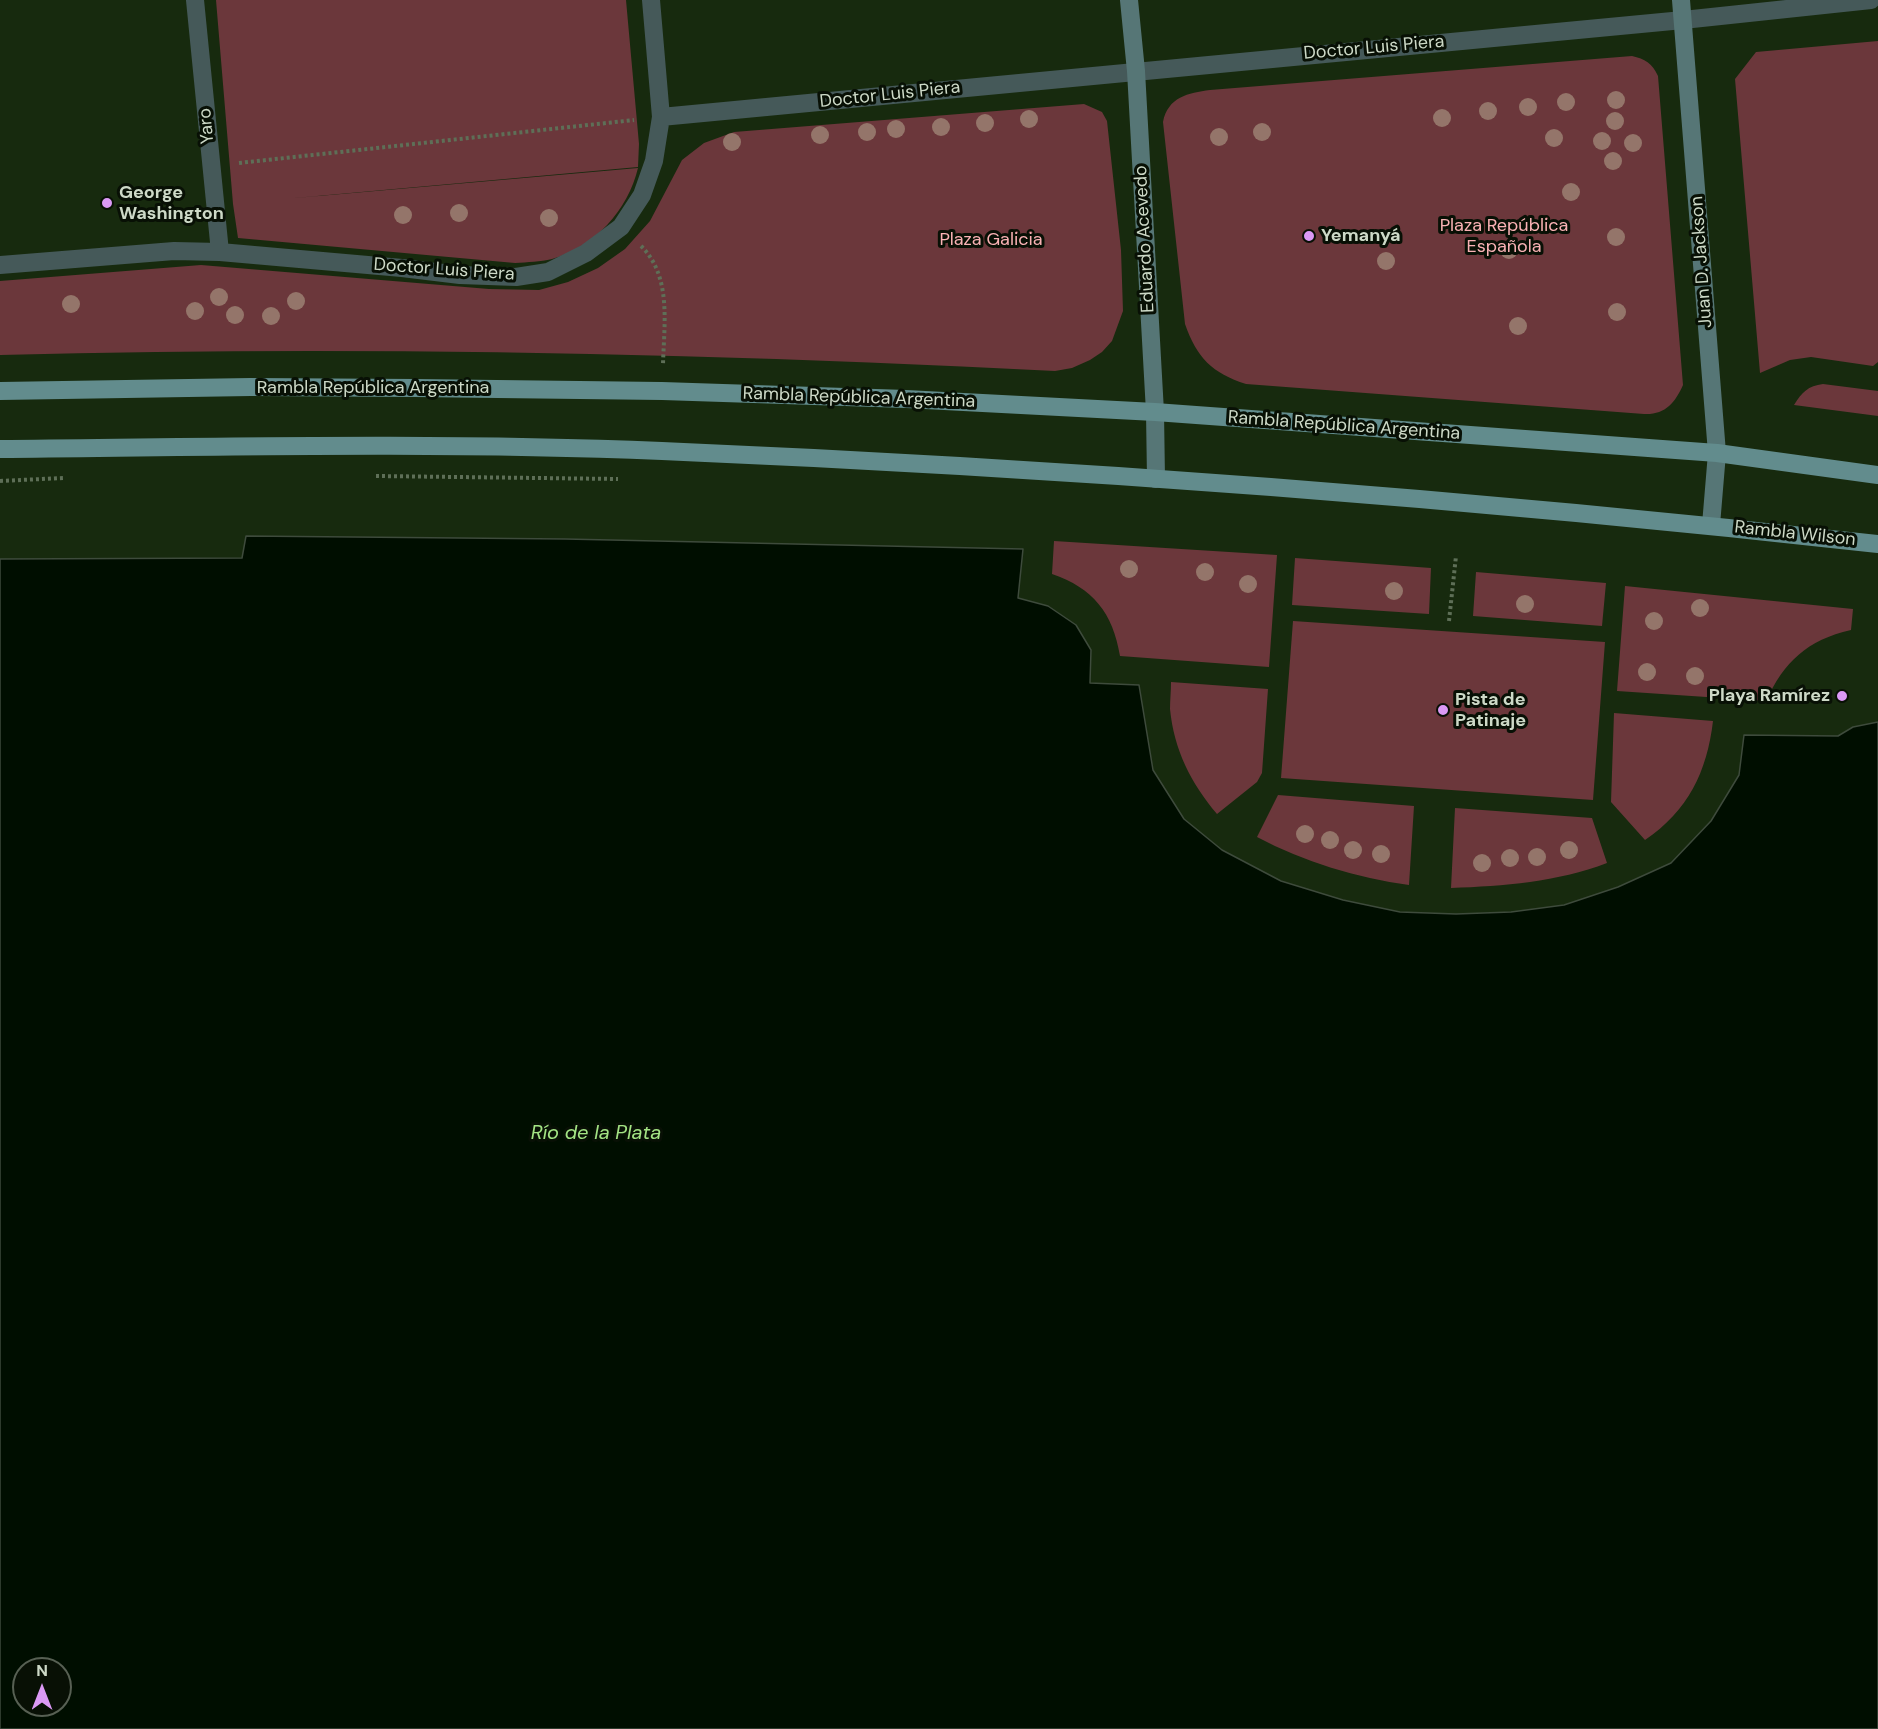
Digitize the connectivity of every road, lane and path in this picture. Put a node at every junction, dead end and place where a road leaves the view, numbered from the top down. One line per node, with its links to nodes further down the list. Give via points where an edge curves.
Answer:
1 (195, 0): 9 (street, Yaro)
2 (651, 0): 8 (street)
3 (1129, 0): 7 (street, Eduardo Acevedo)
4 (1681, 0): 6 (street, Juan D. Jackson)
5 (1871, 0): 6 (street, Doctor Luis Piera)
6 (1683, 20): 7 (street, Doctor Luis Piera); 17 (street, Juan D. Jackson)
7 (1136, 71): 8 (street, Doctor Luis Piera); 15 (street, Eduardo Acevedo)
8 (661, 117): 9 (path); 10 (street, Doctor Luis Piera, via 654,161 642,195)
9 (211, 166): 11 (street, Yaro)
10 (621, 227): 11 (street, Doctor Luis Piera, via 586,253 548,272 516,277); 14 (path, via 647,252 664,293)
11 (220, 252): 12 (street, Doctor Luis Piera, via 174,251)
12 (0, 265)
13 (0, 391): 14 (main road, Rambla República Argentina, via 251,387)
14 (662, 391): 15 (main road, Rambla República Argentina)
15 (1155, 412): 17 (main road, Rambla República Argentina); 22 (street, Eduardo Acevedo)
16 (0, 449): 22 (main road, via 418,445 637,450)
17 (1717, 453): 18 (main road); 24 (street, Juan D. Jackson)
18 (1878, 475)
19 (373, 476): 21 (path)
20 (68, 478): 23 (path)
21 (625, 479)
22 (1156, 479): 24 (main road, via 1393,495)
23 (0, 481)
24 (1711, 525): 25 (main road, Rambla Wilson)
25 (1878, 544)
26 (1456, 556): 27 (path)
27 (1449, 621)

